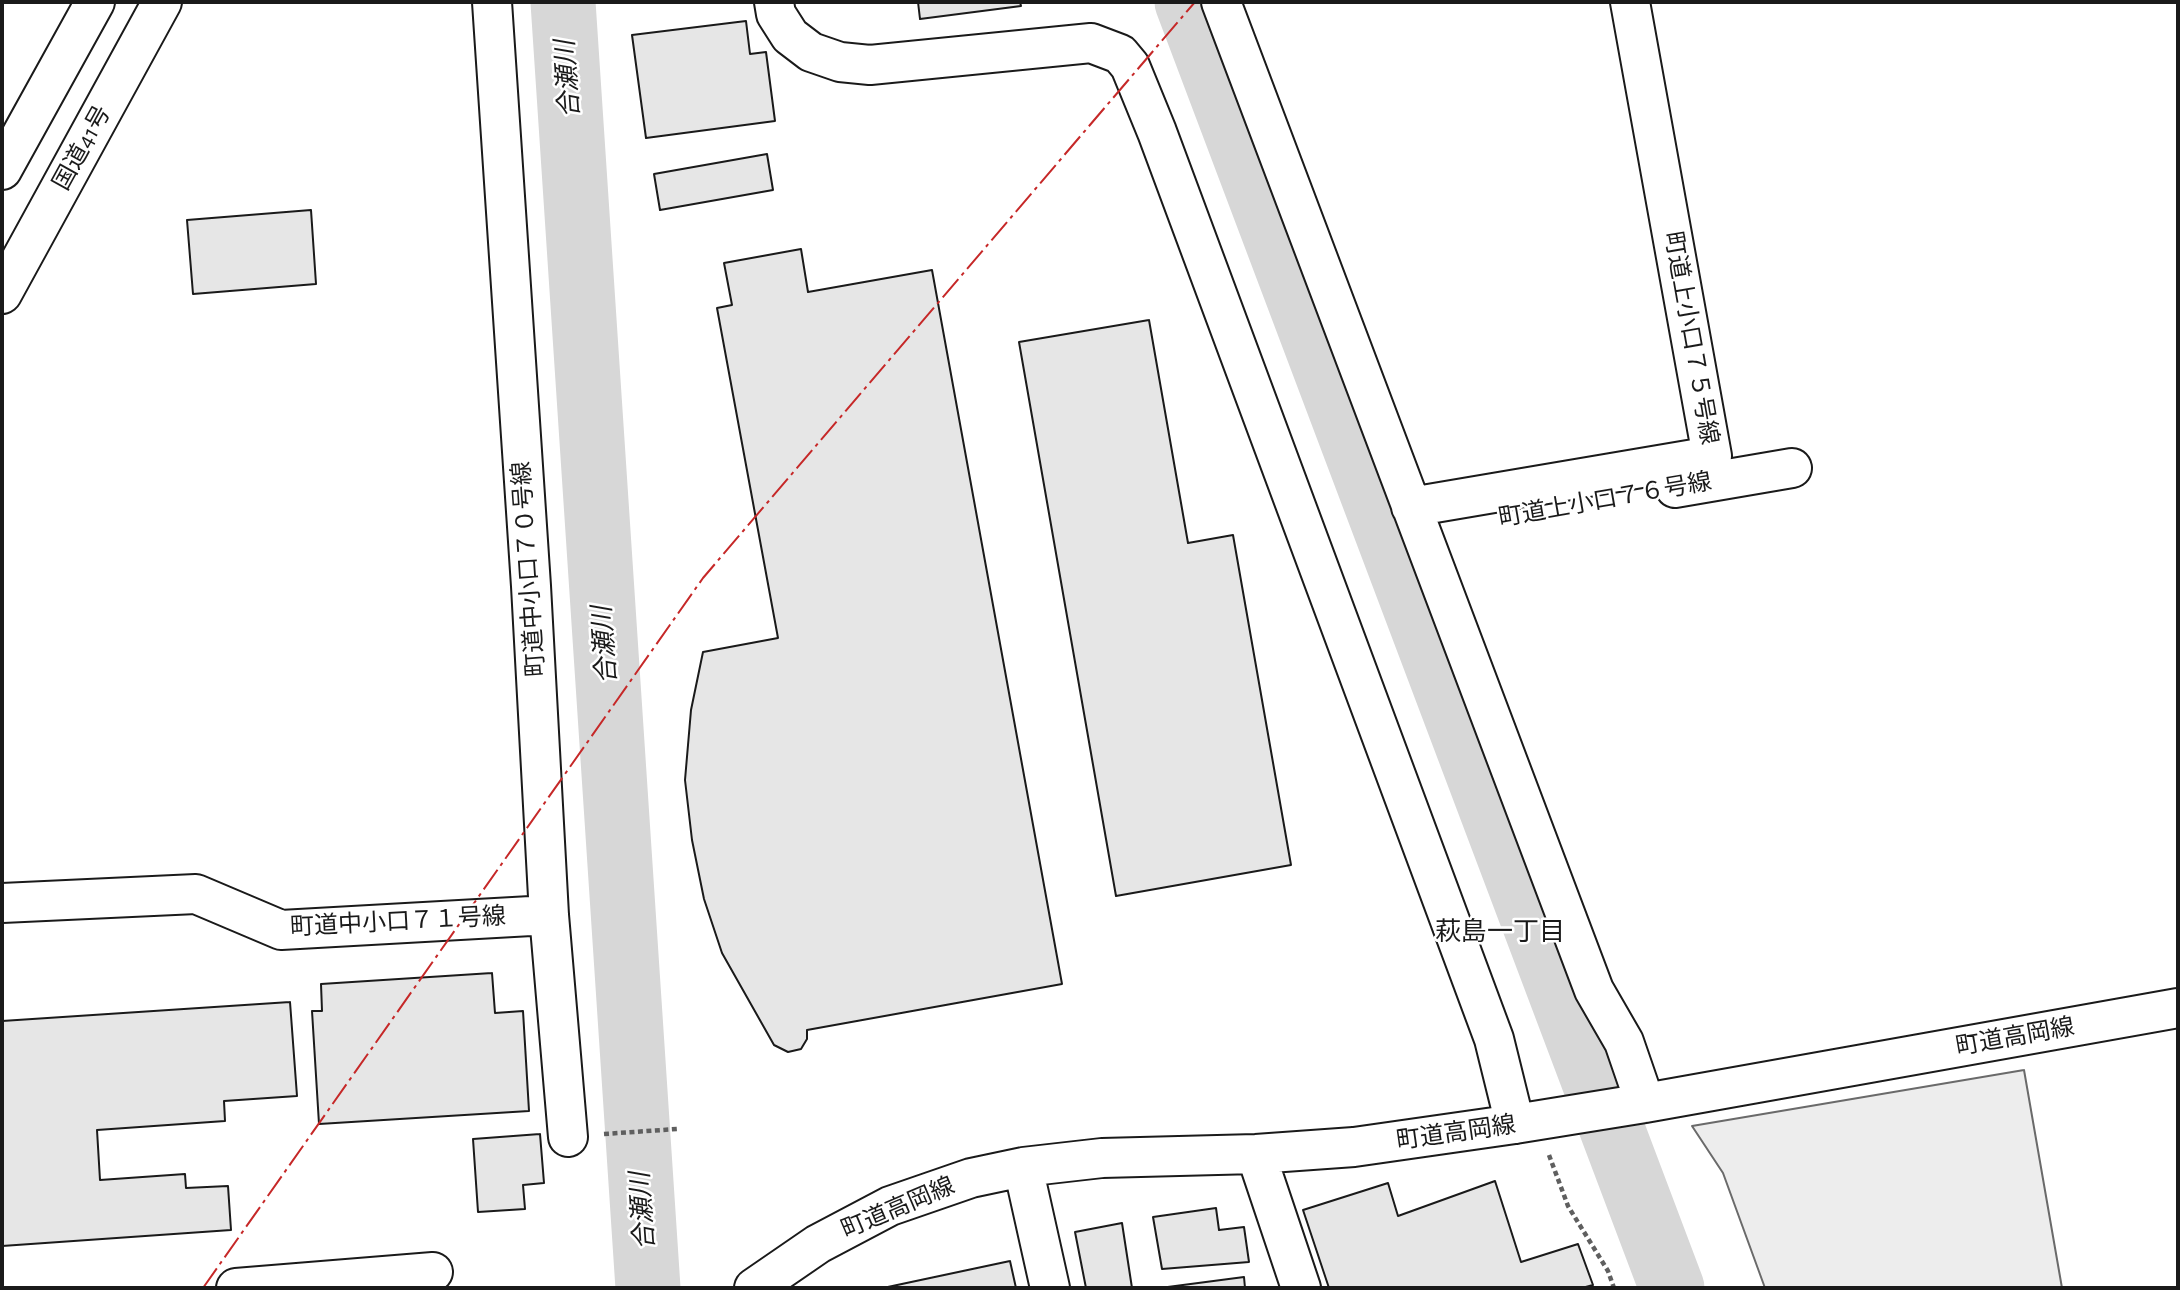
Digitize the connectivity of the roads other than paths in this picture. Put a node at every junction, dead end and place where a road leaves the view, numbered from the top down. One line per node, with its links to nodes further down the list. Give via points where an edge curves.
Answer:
1 (94, 2): 7 (main road)
2 (162, 2): 8 (main road, 国道41号)
3 (492, 2): 12 (main road, 町道中小口７０号線)
4 (774, 2): 15 (main road, via 790,36 811,52 840,62 870,65 1091,43 1120,54 1130,66 1494,1039)
5 (1221, 2): 10 (main road)
6 (1630, 2): 10 (main road, 町道上小口７５号線, via 1712,456)
7 (2, 170)
8 (2, 294)
9 (1792, 468): 10 (main road, 町道上小口７６号線, via 1465,524)
10 (1414, 515): 14 (main road, via 1594,990 1624,1042)
11 (2, 904): 12 (main road, 町道中小口７１号線, via 196,894 281,930)
12 (549, 915): 16 (main road, 町道中小口７０号線)
13 (2178, 1008): 14 (main road, 町道高岡線)
14 (1635, 1105): 15 (main road, 町道高岡線)
15 (1541, 1120): 17 (main road, 町道高岡線, via 1353,1147)
16 (568, 1137)
17 (1256, 1154): 18 (main road, 町道高岡線, via 1102,1158); 23 (main road)
18 (1023, 1167): 21 (main road, 町道高岡線, via 971,1178 890,1206 818,1244); 22 (main road)
19 (433, 1272): 20 (main road)
20 (236, 1288)
21 (754, 1288)
22 (1050, 1288)
23 (1301, 1288)

